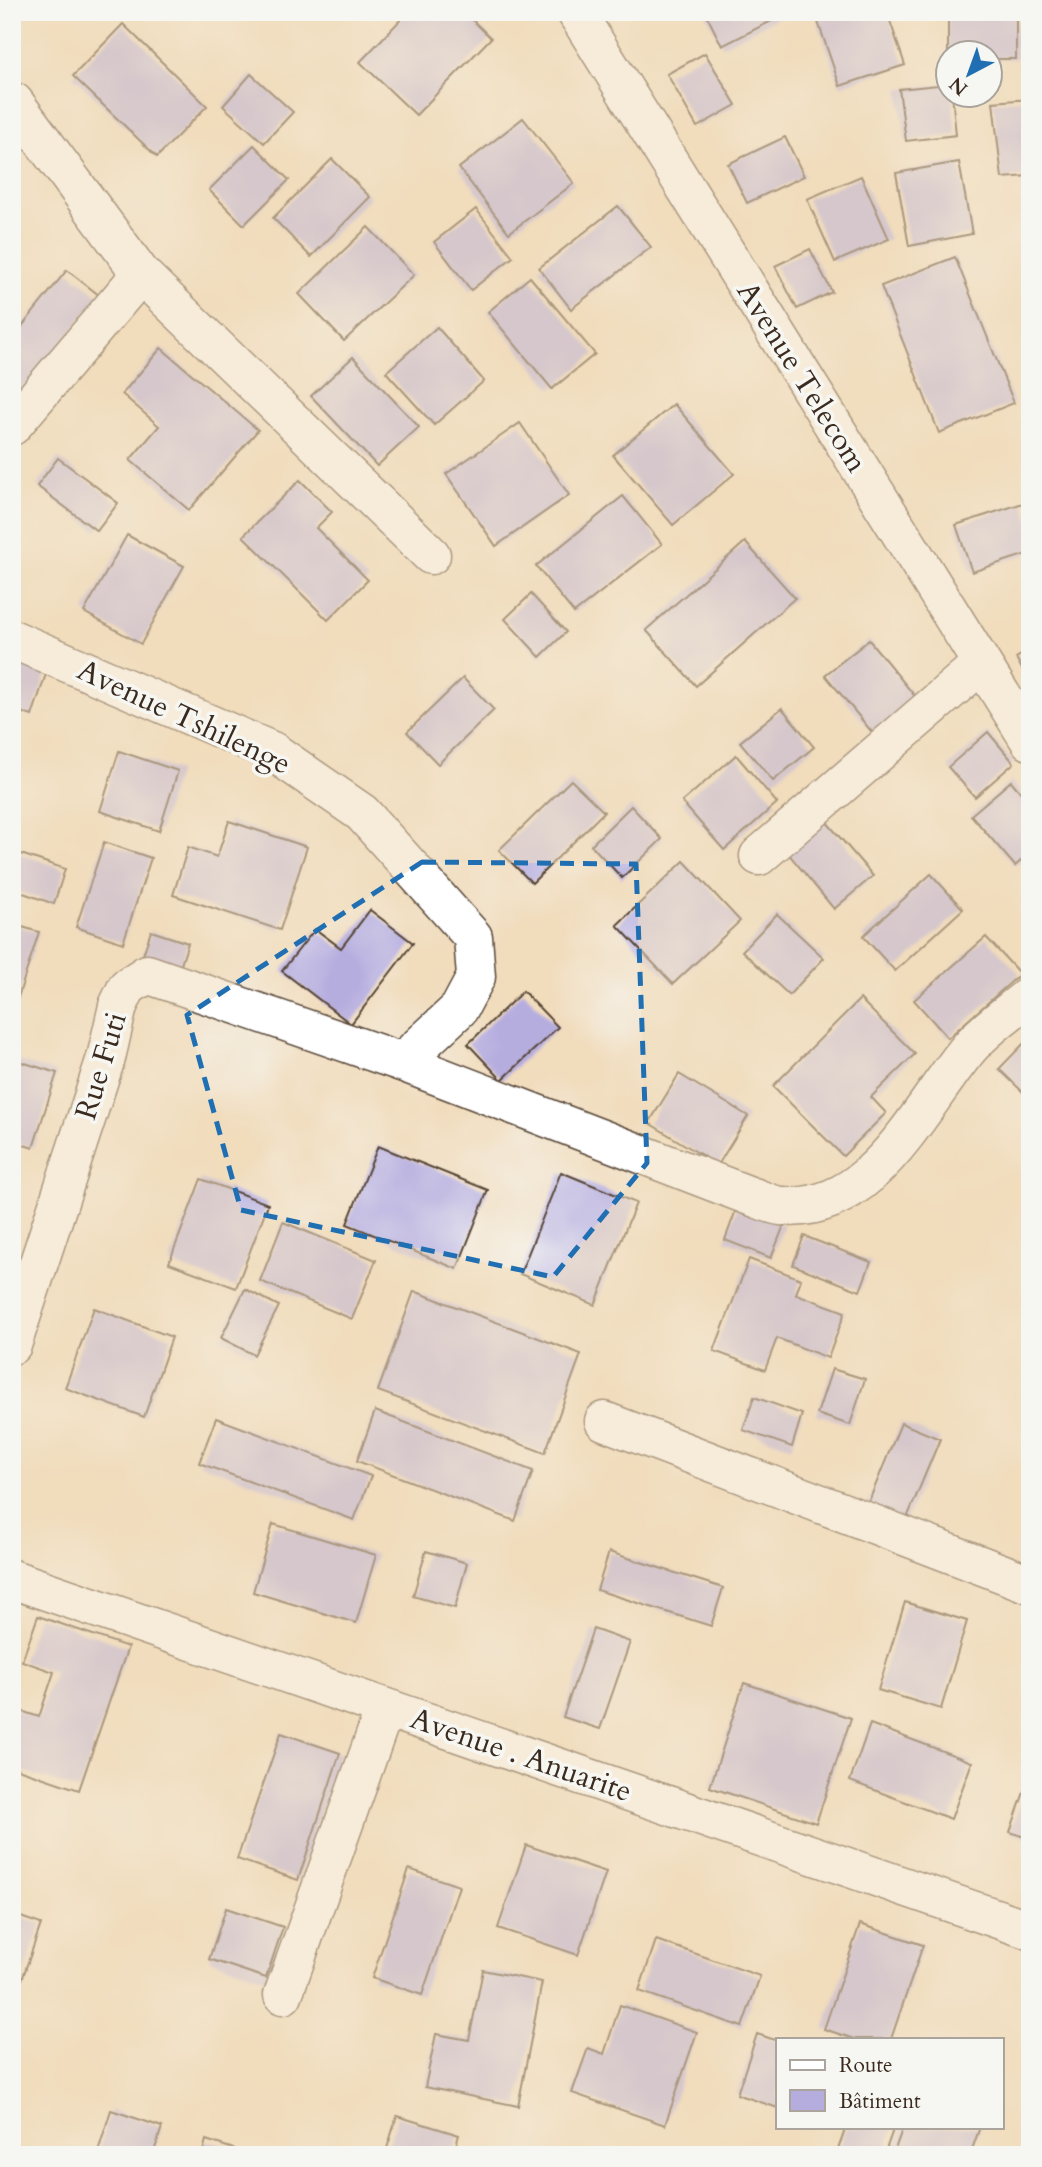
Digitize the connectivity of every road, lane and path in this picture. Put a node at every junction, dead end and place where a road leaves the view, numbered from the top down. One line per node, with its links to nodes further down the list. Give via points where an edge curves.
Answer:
1 (576, 12): 7 (street, Avenue Telecom)
2 (13, 102): 3 (street)
3 (142, 274): 4 (street); 5 (street)
4 (12, 426)
5 (431, 555)
6 (12, 639): 11 (street, Avenue Tshilenge, via 272,751 362,813 473,937 476,977 459,1009)
7 (980, 665): 8 (street, Avenue Telecom); 9 (street)
8 (1030, 741)
9 (759, 856)
10 (1030, 995): 11 (street, via 970,1046 867,1178 822,1203 781,1206 750,1196)
11 (401, 1062): 12 (street, Rue Futi, via 146,974 127,987)
12 (12, 1345)
13 (604, 1422): 15 (street)
14 (12, 1579): 16 (street, Avenue . Anuarite)
15 (1030, 1584)
16 (385, 1708): 17 (street, Avenue . Anuarite); 18 (street)
17 (1030, 1930)
18 (283, 1995)

